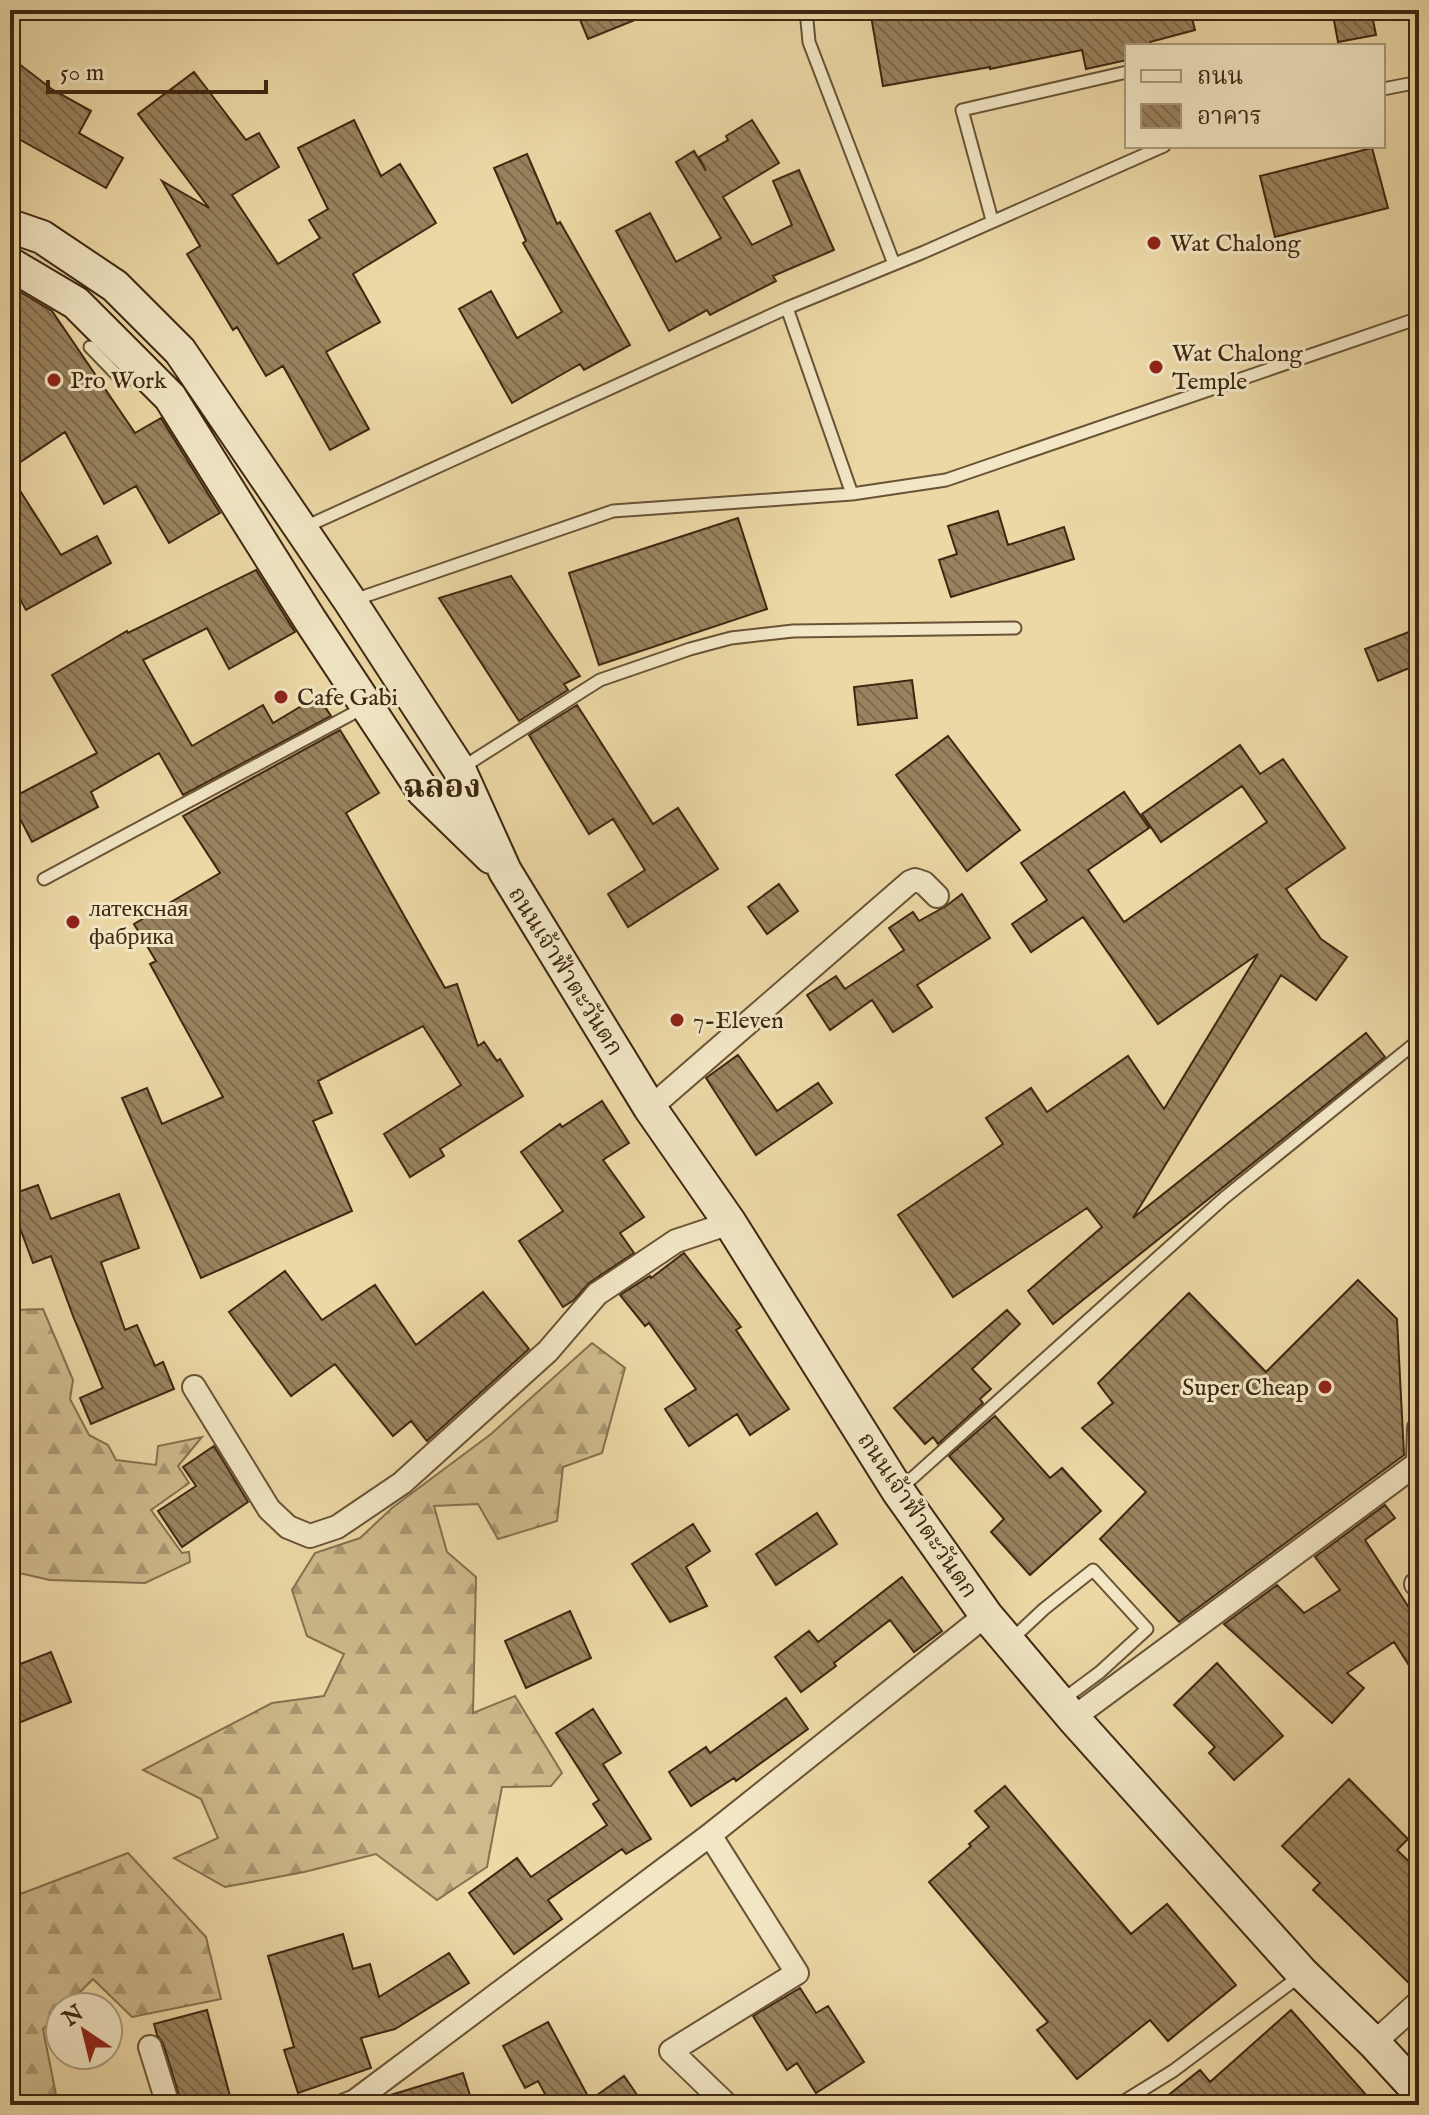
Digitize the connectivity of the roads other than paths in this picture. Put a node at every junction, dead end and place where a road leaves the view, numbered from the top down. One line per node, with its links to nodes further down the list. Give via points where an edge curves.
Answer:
1 (806, 10): 9 (lane, via 809,42)
2 (1125, 72): 6 (lane, via 962,110)
3 (1419, 82): 4 (lane)
4 (1385, 89)
5 (1159, 148): 6 (lane)
6 (992, 220): 9 (lane)
7 (10, 226): 15 (main road, ถนนเจ้าฟ้าตะวันตก, via 42,237 115,286 180,351)
8 (10, 264): 13 (main road, ถนนเจ้าฟ้าตะวันตก, via 76,303)
9 (894, 264): 10 (lane)
10 (787, 308): 14 (lane); 15 (lane)
11 (1419, 318): 14 (lane, via 946,480)
12 (90, 347): 13 (lane, via 122,380)
13 (148, 376): 16 (main road, ถนนเจ้าฟ้าตะวันตก, via 170,397)
14 (852, 494): 17 (lane, via 613,511)
15 (301, 529): 16 (main road); 17 (main road, ถนนเจ้าฟ้าตะวันตก)
16 (265, 546): 18 (main road, ถนนเจ้าฟ้าตะวันตก)
17 (350, 601): 18 (main road); 21 (main road, ถนนเจ้าฟ้าตะวันตก)
18 (310, 620): 20 (main road, ถนนเจ้าฟ้าตะวันตก)
19 (1015, 628): 21 (lane, via 793,631 731,638 600,680)
20 (367, 706): 22 (main road, ถนนเจ้าฟ้าตะวันตก, via 423,791); 23 (lane)
21 (459, 769): 22 (main road, ถนนเจ้าฟ้าตะวันตก)
22 (505, 871): 26 (main road, ถนนเจ้าฟ้าตะวันตก)
23 (44, 879)
24 (937, 896): 26 (street, via 924,883 910,882)
25 (1419, 1040): 30 (lane, via 1224,1198)
26 (650, 1108): 27 (main road, ถนนเจ้าฟ้าตะวันตก)
27 (730, 1223): 28 (street, via 676,1241 597,1294 548,1351 402,1483 337,1527 310,1536 288,1527 269,1509); 30 (main road, ถนนเจ้าฟ้าตะวันตก)
28 (194, 1387)
29 (1419, 1428): 33 (street, via 1418,1463)
30 (898, 1491): 31 (main road, ถนนเจ้าฟ้าตะวันตก)
31 (986, 1615): 32 (main road, ถนนเจ้าฟ้าตะวันตก); 34 (street)
32 (1009, 1643): 33 (main road, ถนนเจ้าฟ้าตะวันตก); 33 (lane, via 1093,1570 1147,1629)
33 (1066, 1710): 35 (main road, ถนนเจ้าฟ้าตะวันตก)
34 (710, 1835): 41 (street); 42 (street, via 797,1973 671,2051)
35 (1303, 1974): 37 (main road, ถนนเจ้าฟ้าตะวันตก); 43 (lane, via 1173,2071)
36 (1419, 2002): 37 (street)
37 (1374, 2043): 39 (main road, ถนนเจ้าฟ้าตะวันตก)
38 (150, 2047): 40 (street)
39 (1419, 2092)
40 (168, 2105)
41 (345, 2105)
42 (727, 2105)
43 (1118, 2105)

